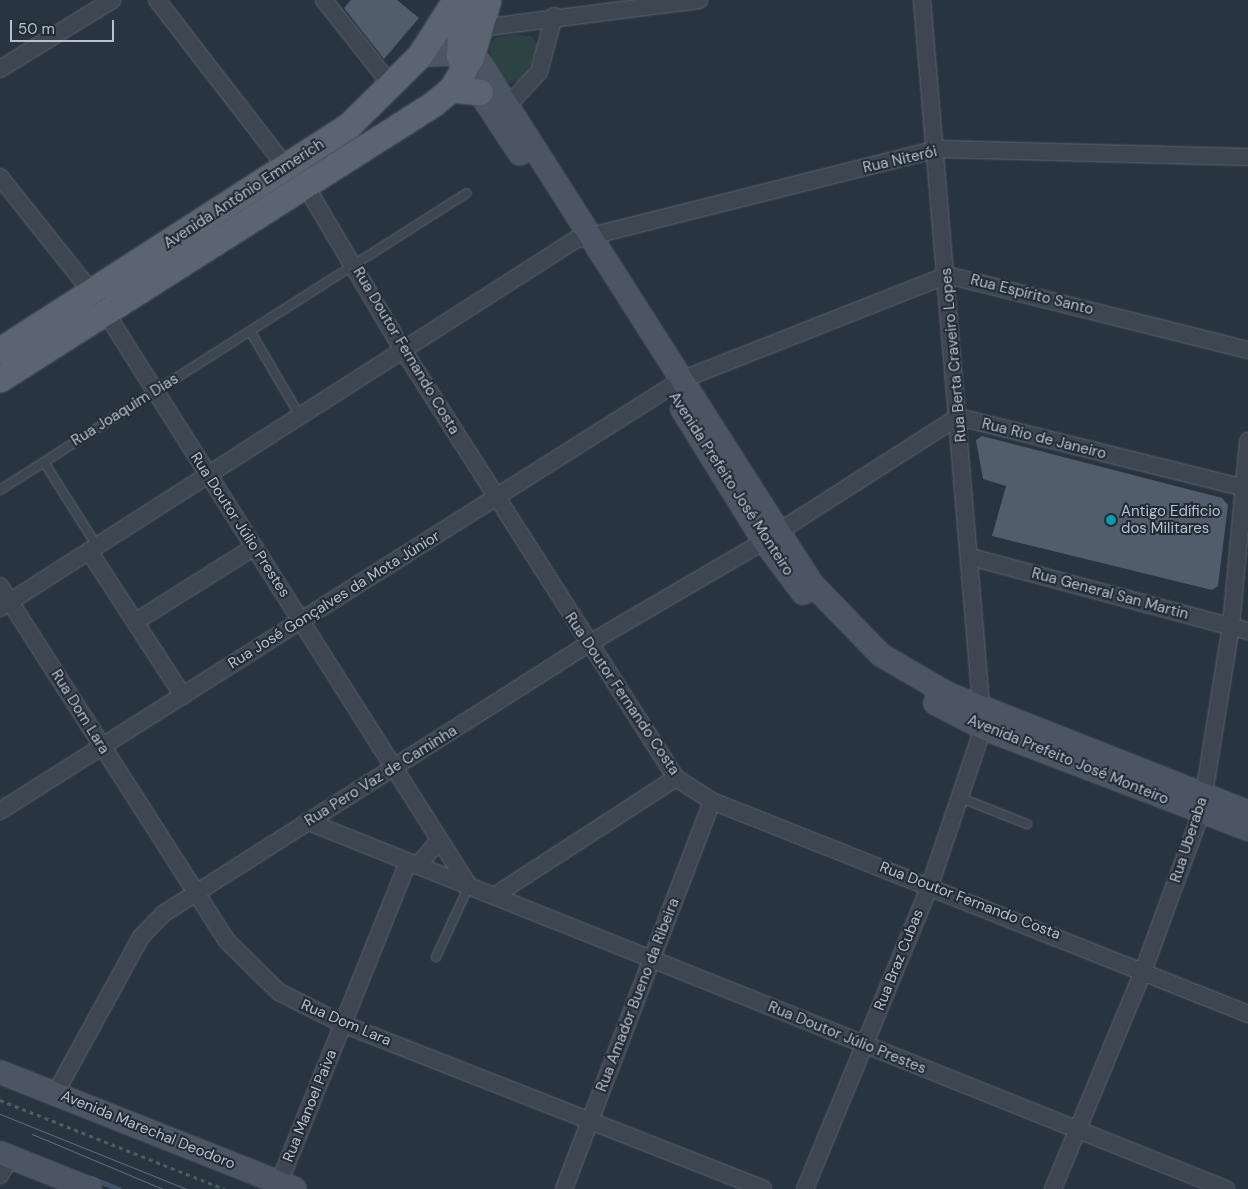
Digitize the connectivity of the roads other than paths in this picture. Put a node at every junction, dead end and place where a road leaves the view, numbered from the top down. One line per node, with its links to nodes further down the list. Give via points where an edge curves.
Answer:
1 (112, 0): 14 (street)
2 (157, 0): 20 (street)
3 (324, 0): 15 (street)
4 (455, 0): 12 (main road, Avenida Antônio Emmerich)
5 (463, 0): 11 (main road)
6 (488, 0): 11 (main road)
7 (699, 0): 9 (street)
8 (922, 0): 18 (street, Rua Berta Craveiro Lopes)
9 (609, 5): 10 (street)
10 (554, 16): 11 (street); 17 (street, via 540,72)
11 (470, 27): 13 (main road)
12 (420, 55): 13 (main road); 15 (main road, Avenida Antônio Emmerich)
13 (461, 68): 16 (main road); 16 (main road); 22 (main road, Avenida Antônio Emmerich)
14 (0, 69)
15 (392, 86): 20 (main road, Avenida Antônio Emmerich, via 348,126)
16 (486, 87): 17 (main road, Avenida Prefeito José Monteiro); 24 (main road, Avenida Prefeito José Monteiro)
17 (508, 105): 24 (main road, Avenida Prefeito José Monteiro)
18 (938, 149): 19 (street, Rua Niterói); 24 (street, Rua Niterói); 26 (street, Rua Berta Craveiro Lopes)
19 (1248, 157)
20 (287, 168): 27 (main road, Avenida Antônio Emmerich)
21 (0, 178): 27 (street, Rua Doutor Júlio Prestes)
22 (305, 185): 25 (street, Rua Doutor Fernando Costa); 28 (main road, Avenida Antônio Emmerich)
23 (467, 193): 25 (lane, Rua Joaquim Dias)
24 (583, 237): 31 (street, Rua Niterói); 34 (main road, Avenida Prefeito José Monteiro)
25 (354, 265): 29 (lane, Rua Joaquim Dias); 31 (street, Rua Doutor Fernando Costa)
26 (947, 275): 32 (street, Rua Espírito Santo); 34 (street); 37 (street, Rua Berta Craveiro Lopes)
27 (91, 292): 28 (street, Rua Doutor Júlio Prestes); 30 (main road, Avenida Antônio Emmerich)
28 (105, 312): 33 (main road, Avenida Antônio Emmerich); 35 (street, Rua Doutor Júlio Prestes)
29 (250, 331): 35 (lane, Rua Joaquim Dias); 36 (lane)
30 (0, 350)
31 (403, 350): 36 (street, Rua Niterói); 43 (street, Rua Doutor Fernando Costa)
32 (1248, 350)
33 (0, 379)
34 (675, 384): 43 (street, Rua José Gonçalves da Mota Júnior); 44 (main road, Avenida Prefeito José Monteiro)
35 (155, 392): 39 (lane, Rua Joaquim Dias); 40 (street, Rua Doutor Júlio Prestes)
36 (300, 416): 40 (street, Rua Niterói)
37 (958, 417): 41 (street, Rua Rio de Janeiro); 44 (street); 47 (street, Rua Berta Craveiro Lopes)
38 (1248, 441): 41 (street, Rua Uberaba)
39 (44, 462): 42 (lane, Rua Joaquim Dias); 46 (lane)
40 (208, 475): 45 (street, Rua Doutor Júlio Prestes); 46 (street, Rua Niterói)
41 (1245, 488): 52 (street, Rua Uberaba)
42 (0, 490)
43 (496, 498): 50 (street, Rua José Gonçalves da Mota Júnior); 54 (street, Rua Doutor Fernando Costa)
44 (772, 536): 54 (street, Rua Pero Vaz de Caminha); 56 (main road, Avenida Prefeito José Monteiro, via 812,604 874,669)
45 (254, 547): 50 (street, Rua Doutor Júlio Prestes); 51 (street)
46 (93, 549): 49 (street, Rua Niterói); 51 (street)
47 (971, 558): 52 (street, Rua General San Martin); 56 (street, Rua Berta Craveiro Lopes)
48 (0, 586): 49 (street, Rua Dom Lara)
49 (5, 605): 57 (street, Rua Dom Lara)
50 (301, 621): 55 (street, Rua José Gonçalves da Mota Júnior); 58 (street, Rua Doutor Júlio Prestes)
51 (135, 622): 55 (street)
52 (1231, 626): 53 (street, Rua General San Martin); 62 (street, Rua Uberaba)
53 (1248, 631)
54 (588, 644): 58 (street, Rua Pero Vaz de Caminha); 59 (street, Rua Doutor Fernando Costa)
55 (183, 696): 57 (street, Rua José Gonçalves da Mota Júnior)
56 (984, 719): 60 (street, Rua Braz Cubas); 62 (main road, Avenida Prefeito José Monteiro)
57 (102, 747): 63 (street, Rua José Gonçalves da Mota Júnior); 72 (street, Rua Dom Lara)
58 (392, 769): 65 (street, Rua Pero Vaz de Caminha); 68 (street, Rua Doutor Júlio Prestes)
59 (676, 778): 61 (street, Rua Doutor Fernando Costa); 73 (street)
60 (961, 798): 66 (lane); 70 (street, Rua Braz Cubas)
61 (712, 802): 70 (street, Rua Doutor Fernando Costa); 75 (street, Rua Amador Bueno da Ribeira)
62 (1203, 805): 64 (main road, Avenida Prefeito José Monteiro); 67 (main road, Avenida Prefeito José Monteiro); 76 (street, Rua Uberaba)
63 (0, 811)
64 (1248, 812)
65 (309, 822): 69 (street, Rua Doutor Júlio Prestes); 72 (street, Rua Pero Vaz de Caminha)
66 (1027, 824)
67 (1248, 829)
68 (439, 841): 69 (street, Rua Manoel Paiva); 71 (street, Rua Doutor Júlio Prestes)
69 (412, 864): 71 (street, Rua Doutor Júlio Prestes); 78 (street, Rua Manoel Paiva)
70 (930, 885): 76 (street, Rua Doutor Fernando Costa); 79 (street, Rua Braz Cubas)
71 (469, 886): 73 (street, Rua Doutor Júlio Prestes); 74 (lane)
72 (195, 893): 78 (street, Rua Dom Lara, via 226,940 258,975 307,1009); 81 (street, Rua Pero Vaz de Caminha, via 163,914 141,937)
73 (494, 896): 75 (street, Rua Doutor Júlio Prestes)
74 (436, 957)
75 (651, 960): 79 (street, Rua Doutor Júlio Prestes); 82 (street, Rua Amador Bueno da Ribeira)
76 (1144, 969): 77 (street, Rua Doutor Fernando Costa); 83 (street, Rua Uberaba)
77 (1248, 1014)
78 (343, 1024): 82 (street, Rua Dom Lara); 85 (street, Rua Manoel Paiva)
79 (865, 1045): 83 (street, Rua Doutor Júlio Prestes); 89 (street, Rua Braz Cubas)
80 (0, 1072): 81 (main road, Avenida Marechal Deodoro)
81 (55, 1094): 85 (main road, Avenida Marechal Deodoro)
82 (590, 1121): 87 (street, Rua Amador Bueno da Ribeira); 88 (street, Rua Dom Lara)
83 (1077, 1130): 90 (street, Rua Uberaba); 91 (street, Rua Doutor Júlio Prestes)
84 (4, 1162): 86 (main road)
85 (287, 1186)
86 (90, 1189)
87 (564, 1189)
88 (763, 1189)
89 (805, 1189)
90 (1053, 1189)
91 (1226, 1189)

